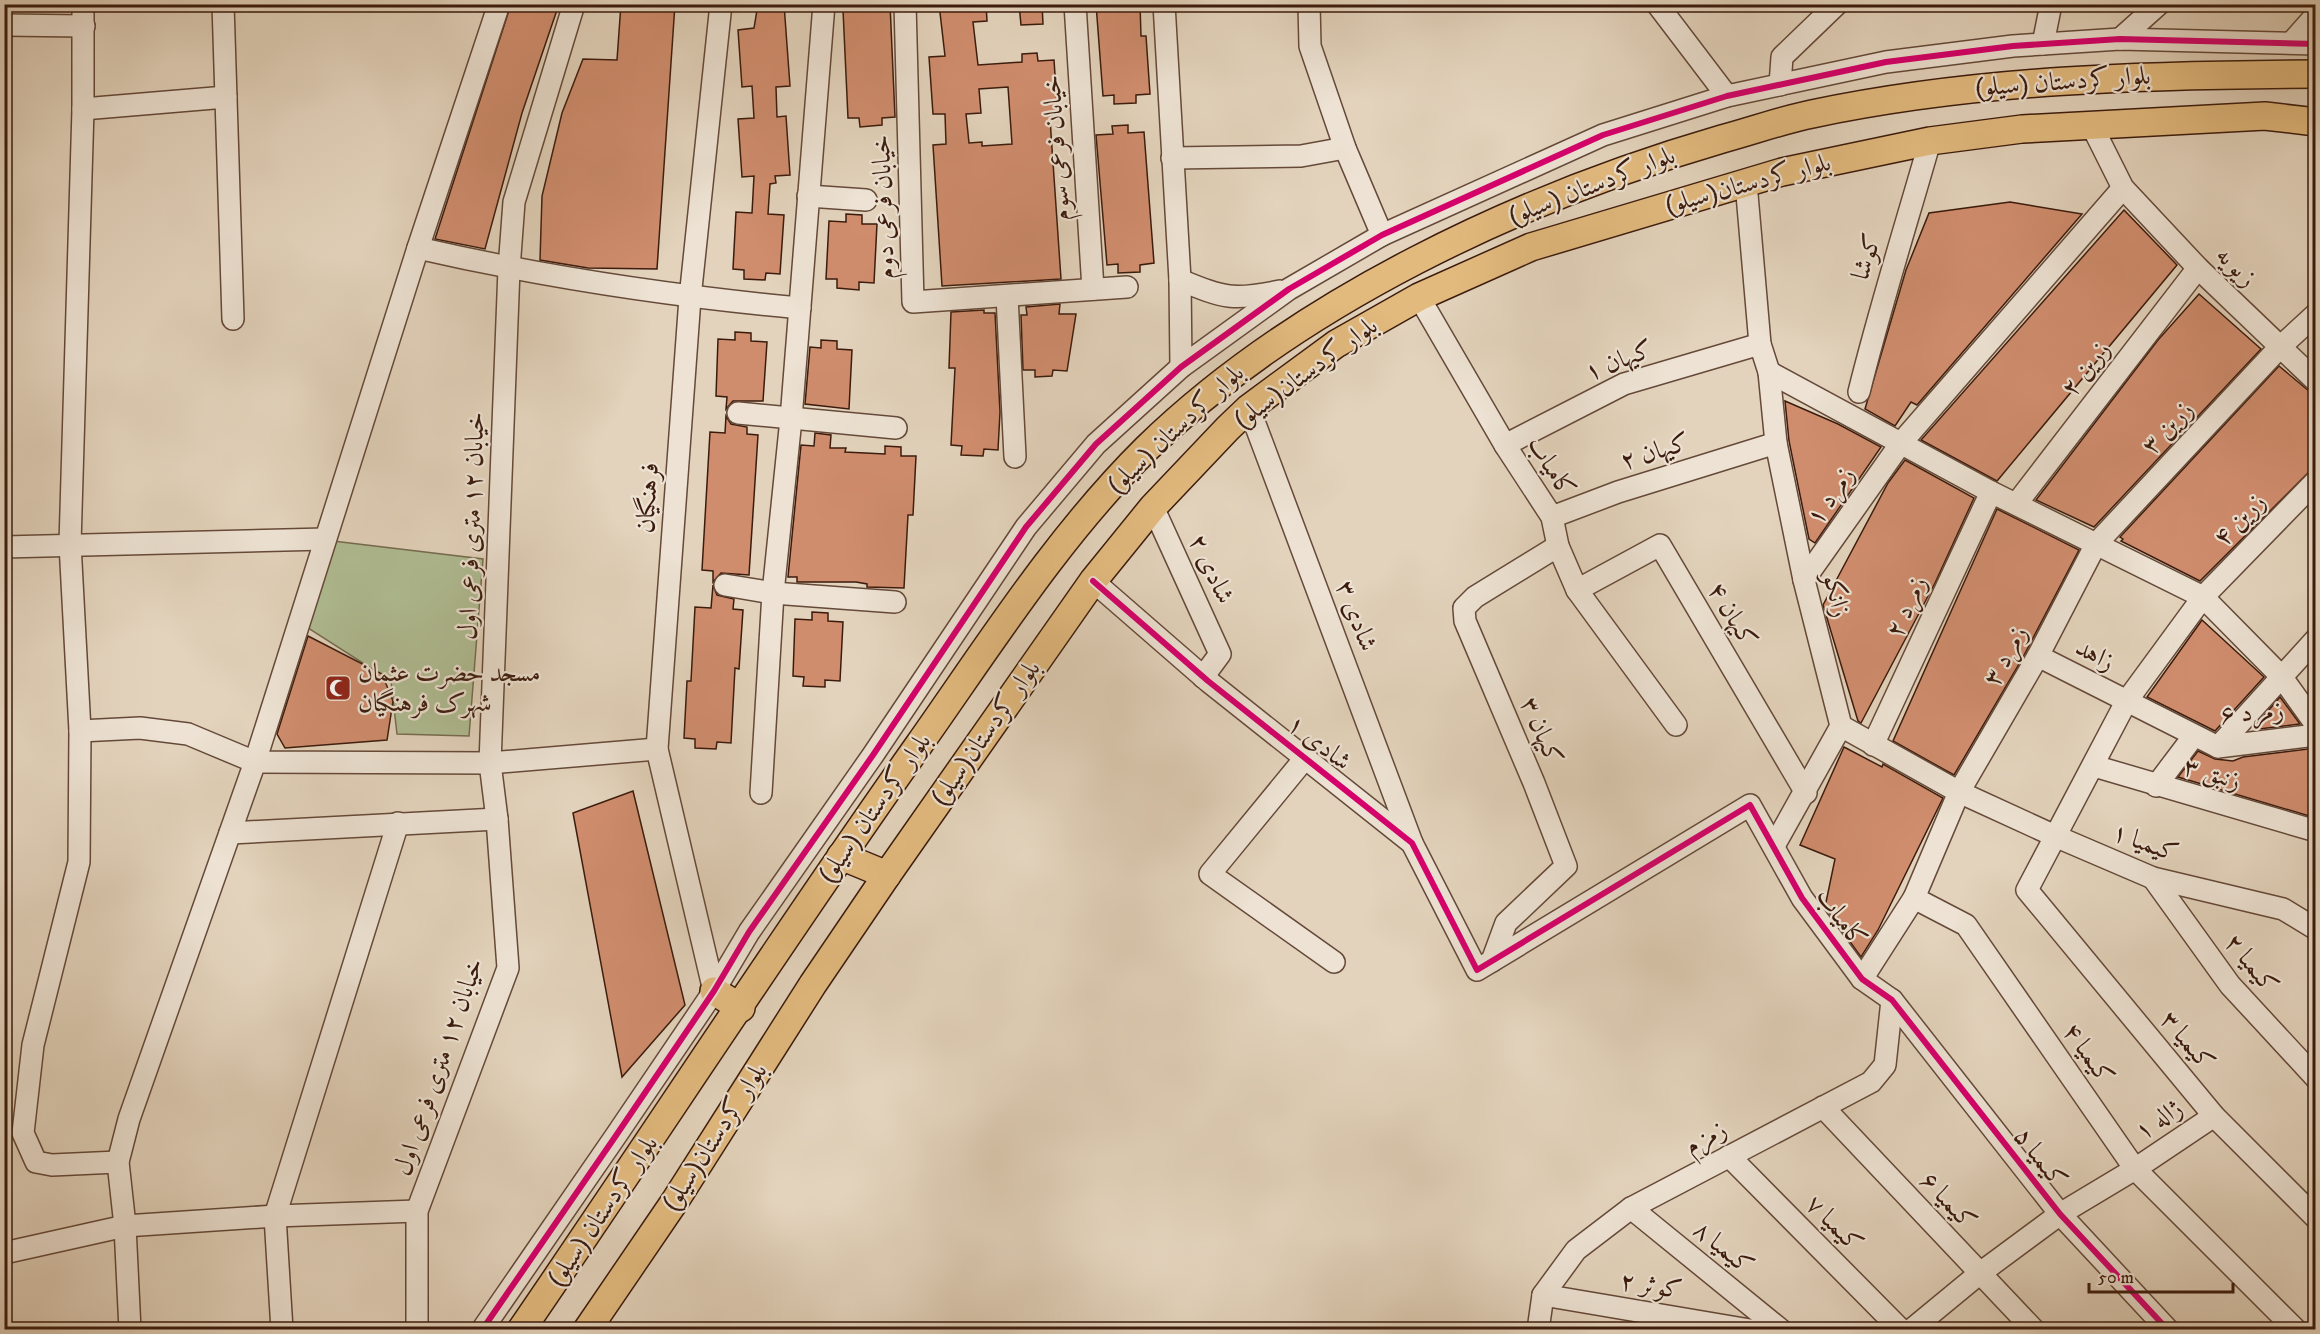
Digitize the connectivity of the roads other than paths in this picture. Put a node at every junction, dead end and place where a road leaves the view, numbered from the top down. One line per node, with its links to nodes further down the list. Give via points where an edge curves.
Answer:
1 (83, 4): 17 (street)
2 (223, 4): 25 (street)
3 (499, 4): 37 (street)
4 (574, 4): 39 (street, خیابان ۱۲ متری فرعی اول, via 514,201)
5 (721, 4): 46 (street, فرهنگیان)
6 (824, 4): 34 (street)
7 (905, 4): 44 (street, خیابان فرعی دوم, via 914,302)
8 (1075, 4): 42 (street, خیابان فرعی سوم)
9 (1164, 4): 31 (street)
10 (1309, 4): 30 (street, via 1310,46)
11 (1658, 4): 24 (street)
12 (1837, 4): 23 (street, via 1782,57)
13 (2051, 4): 20 (street)
14 (2158, 4): 18 (street)
15 (2316, 15): 19 (street)
16 (4, 25): 17 (street)
17 (84, 26): 26 (street)
18 (2120, 39): 19 (street); 20 (street)
19 (2292, 42): 21 (street)
20 (2043, 44): 23 (street, via 1886,62)
21 (2316, 44)
22 (2316, 74): 110 (main road, بلوار کردستان (سیلو), via 2166,75 1993,85 1810,114 1657,158 1534,206 1403,268 1304,324 1224,379 1145,450 1066,538)
23 (1780, 85): 24 (street)
24 (1727, 96): 36 (street, via 1603,135)
25 (226, 97): 26 (street); 49 (street)
26 (83, 109): 70 (street)
27 (2316, 122): 28 (main road, بلوار کردستان(سیلو), via 2265,116)
28 (2091, 124): 29 (main road, بلوار کردستان(سیلو)); 33 (street, زیویه)
29 (1930, 141): 32 (main road, بلوار کردستان(سیلو)); 55 (street, کوشا, via 1881,302)
30 (1345, 148): 31 (street, via 1301,156); 36 (street)
31 (1172, 158): 40 (street)
32 (1746, 183): 45 (main road, بلوار کردستان(سیلو), via 1532,247); 50 (street, زانکو)
33 (2123, 188): 38 (street, زیویه); 61 (street, زمرد ۱)
34 (808, 196): 35 (street); 47 (street)
35 (866, 200)
36 (1382, 235): 43 (street)
37 (418, 248): 39 (street); 69 (street)
38 (2198, 268): 51 (street, زیویه); 66 (street, زرین ۲)
39 (509, 269): 46 (street); 97 (street, خیابان ۱۲ متری فرعی اول)
40 (1180, 280): 43 (street, via 1222,297 1253,297); 52 (street)
41 (1127, 287): 42 (street, خیابان فرعی دوم)
42 (1093, 289): 44 (street, خیابان فرعی دوم)
43 (1289, 289): 52 (street)
44 (1007, 296): 63 (street)
45 (1419, 297): 56 (main road, بلوار کردستان(سیلو), via 1336,344); 62 (street, کامیاب)
46 (690, 298): 47 (street); 94 (street, فرهنگیان)
47 (800, 308): 58 (street)
48 (2316, 314): 51 (street, زرین ۳)
49 (233, 319)
50 (1760, 344): 53 (street, زانکو); 62 (street, کیهان ۱, via 1624,384)
51 (2279, 348): 54 (street, زیویه); 71 (street, زرین ۳)
52 (1181, 367): 119 (street, via 1096,444 1026,527 749,932)
53 (1769, 372): 60 (street, زانکو); 61 (street)
54 (2316, 381)
55 (1859, 392)
56 (1249, 408): 67 (main road, بلوار کردستان(سیلو)); 108 (street, شادی ۳)
57 (738, 413): 58 (street)
58 (791, 419): 59 (street); 78 (street)
59 (896, 428)
60 (1776, 442): 68 (street, کیهان ۲); 74 (street, زانکو)
61 (1902, 443): 65 (street); 74 (street, زمرد ۱)
62 (1505, 445): 68 (street, کامیاب)
63 (1015, 457)
64 (2316, 481): 79 (street, زرین ۴)
65 (1990, 492): 66 (street); 92 (street, زمرد ۲)
66 (2017, 503): 71 (street)
67 (1153, 507): 75 (main road, بلوار کردستان(سیلو)); 84 (street, شادی ۲, via 1220,654)
68 (1552, 517): 72 (street, کامیاب)
69 (325, 539): 70 (street); 96 (street)
70 (70, 544): 73 (street); 89 (street)
71 (2096, 544): 79 (street); 82 (street, زمرد ۳)
72 (1558, 546): 77 (street, کامیاب); 117 (street, کیهان ۳, via 1475,597 1464,608 1465,621 1566,866 1506,923)
73 (4, 547)
74 (1804, 580): 88 (street, زانکو)
75 (1093, 581): 84 (street, شادی ۱); 111 (main road, بلوار کردستان(سیلو))
76 (725, 585): 78 (street)
77 (1577, 590): 86 (street, کامیاب); 102 (street, کیهان ۴, via 1660,545)
78 (773, 593): 80 (street); 101 (street)
79 (2203, 597): 83 (street); 85 (street, زرین ۴)
80 (895, 602)
81 (2316, 639): 83 (street)
82 (2038, 656): 85 (street, زاهد); 100 (street, زمرد ۳)
83 (2281, 676): 87 (street); 93 (street)
84 (1203, 677): 95 (street, شادی ۱)
85 (2126, 702): 91 (street, زاهد); 98 (street, زرین ۴)
86 (1677, 725)
87 (2316, 725)
88 (1841, 726): 92 (street); 102 (street)
89 (80, 731): 96 (street, via 140,728 188,734); 126 (street, via 79,862 33,1045 23,1133 36,1162)
90 (2316, 735): 93 (street, زمرد ۶)
91 (2193, 737): 93 (street, زمرد ۶); 99 (street)
92 (1873, 745): 100 (street)
93 (2218, 747)
94 (657, 749): 97 (street); 119 (street, فرهنگیان)
95 (1306, 757): 108 (street, شادی ۱); 116 (street, via 1210,874)
96 (255, 762): 97 (street); 106 (street)
97 (490, 763): 103 (street, خیابان ۱۲ متری فرعی اول)
98 (2094, 766): 99 (street, زنبق ۳); 107 (street, زرین ۴)
99 (2156, 786): 105 (street, زنبق ۳)
100 (1959, 792): 107 (street, کیمیا ۱); 114 (street)
101 (761, 793)
102 (1806, 793): 109 (street)
103 (497, 819): 104 (street); 129 (street, خیابان ۱۲ متری فرعی اول, via 508,968)
104 (398, 823): 106 (street); 131 (street)
105 (2316, 831)
106 (230, 833): 126 (street, via 133,1108)
107 (2055, 836): 112 (street, کیمیا ۱); 113 (street, زرین ۴)
108 (1412, 843): 117 (street, شادی ۱)
109 (1774, 846): 117 (street, کامیاب, via 1750,805); 118 (street, کامیاب, via 1802,898)
110 (841, 856): 111 (main road); 121 (main road, بلوار کردستان (سیلو))
111 (887, 875): 142 (main road, بلوار کردستان(سیلو), via 675,1201)
112 (2154, 878): 115 (street, کیمیا ۱, via 2283,909); 122 (street, کیمیا ۲, via 2229,985)
113 (2027, 890): 124 (street, کیمیا ۳)
114 (1914, 898): 118 (street); 127 (street, کیمیا ۴, via 1966,925)
115 (2316, 929)
116 (1334, 962)
117 (1484, 965)
118 (1862, 979): 120 (street, کامیاب)
119 (714, 991): 121 (main road); 140 (street)
120 (1892, 1000): 123 (street, زمزم, via 1885,1065 1871,1082); 130 (street, کیمیا ۵)
121 (741, 1008): 141 (main road, بلوار کردستان (سیلو))
122 (2316, 1078)
123 (1823, 1107): 125 (street, زمزم); 135 (street, کیمیا ۶)
124 (2214, 1116): 127 (street, ژاله ۱); 132 (street, کیمیا ۳)
125 (1729, 1156): 128 (street, زمزم); 146 (street, کیمیا ۷)
126 (118, 1162): 133 (street)
127 (2135, 1169): 130 (street, ژاله ۱); 150 (street, کیمیا ۴)
128 (1631, 1208): 136 (street, زمزم, via 1576,1250); 145 (street, کیمیا ۸)
129 (417, 1211): 131 (street); 139 (street, خیابان ۱۲ متری فرعی اول)
130 (2060, 1214): 135 (street, ژاله ۱); 149 (street, کیمیا ۵)
131 (275, 1216): 133 (street); 138 (street)
132 (2316, 1218)
133 (125, 1226): 134 (street); 137 (street)
134 (4, 1253)
135 (1979, 1274): 147 (street, ژاله ۱); 148 (street, کیمیا ۶)
136 (1543, 1295): 143 (street, زمزم); 144 (street, کوثر ۲)
137 (130, 1329)
138 (282, 1329)
139 (417, 1329)
140 (482, 1329)
141 (521, 1329)
142 (586, 1329)
143 (1538, 1329)
144 (1750, 1329)
145 (1781, 1329)
146 (1901, 1329)
147 (1911, 1329)
148 (2034, 1329)
149 (2168, 1329)
150 (2296, 1329)

